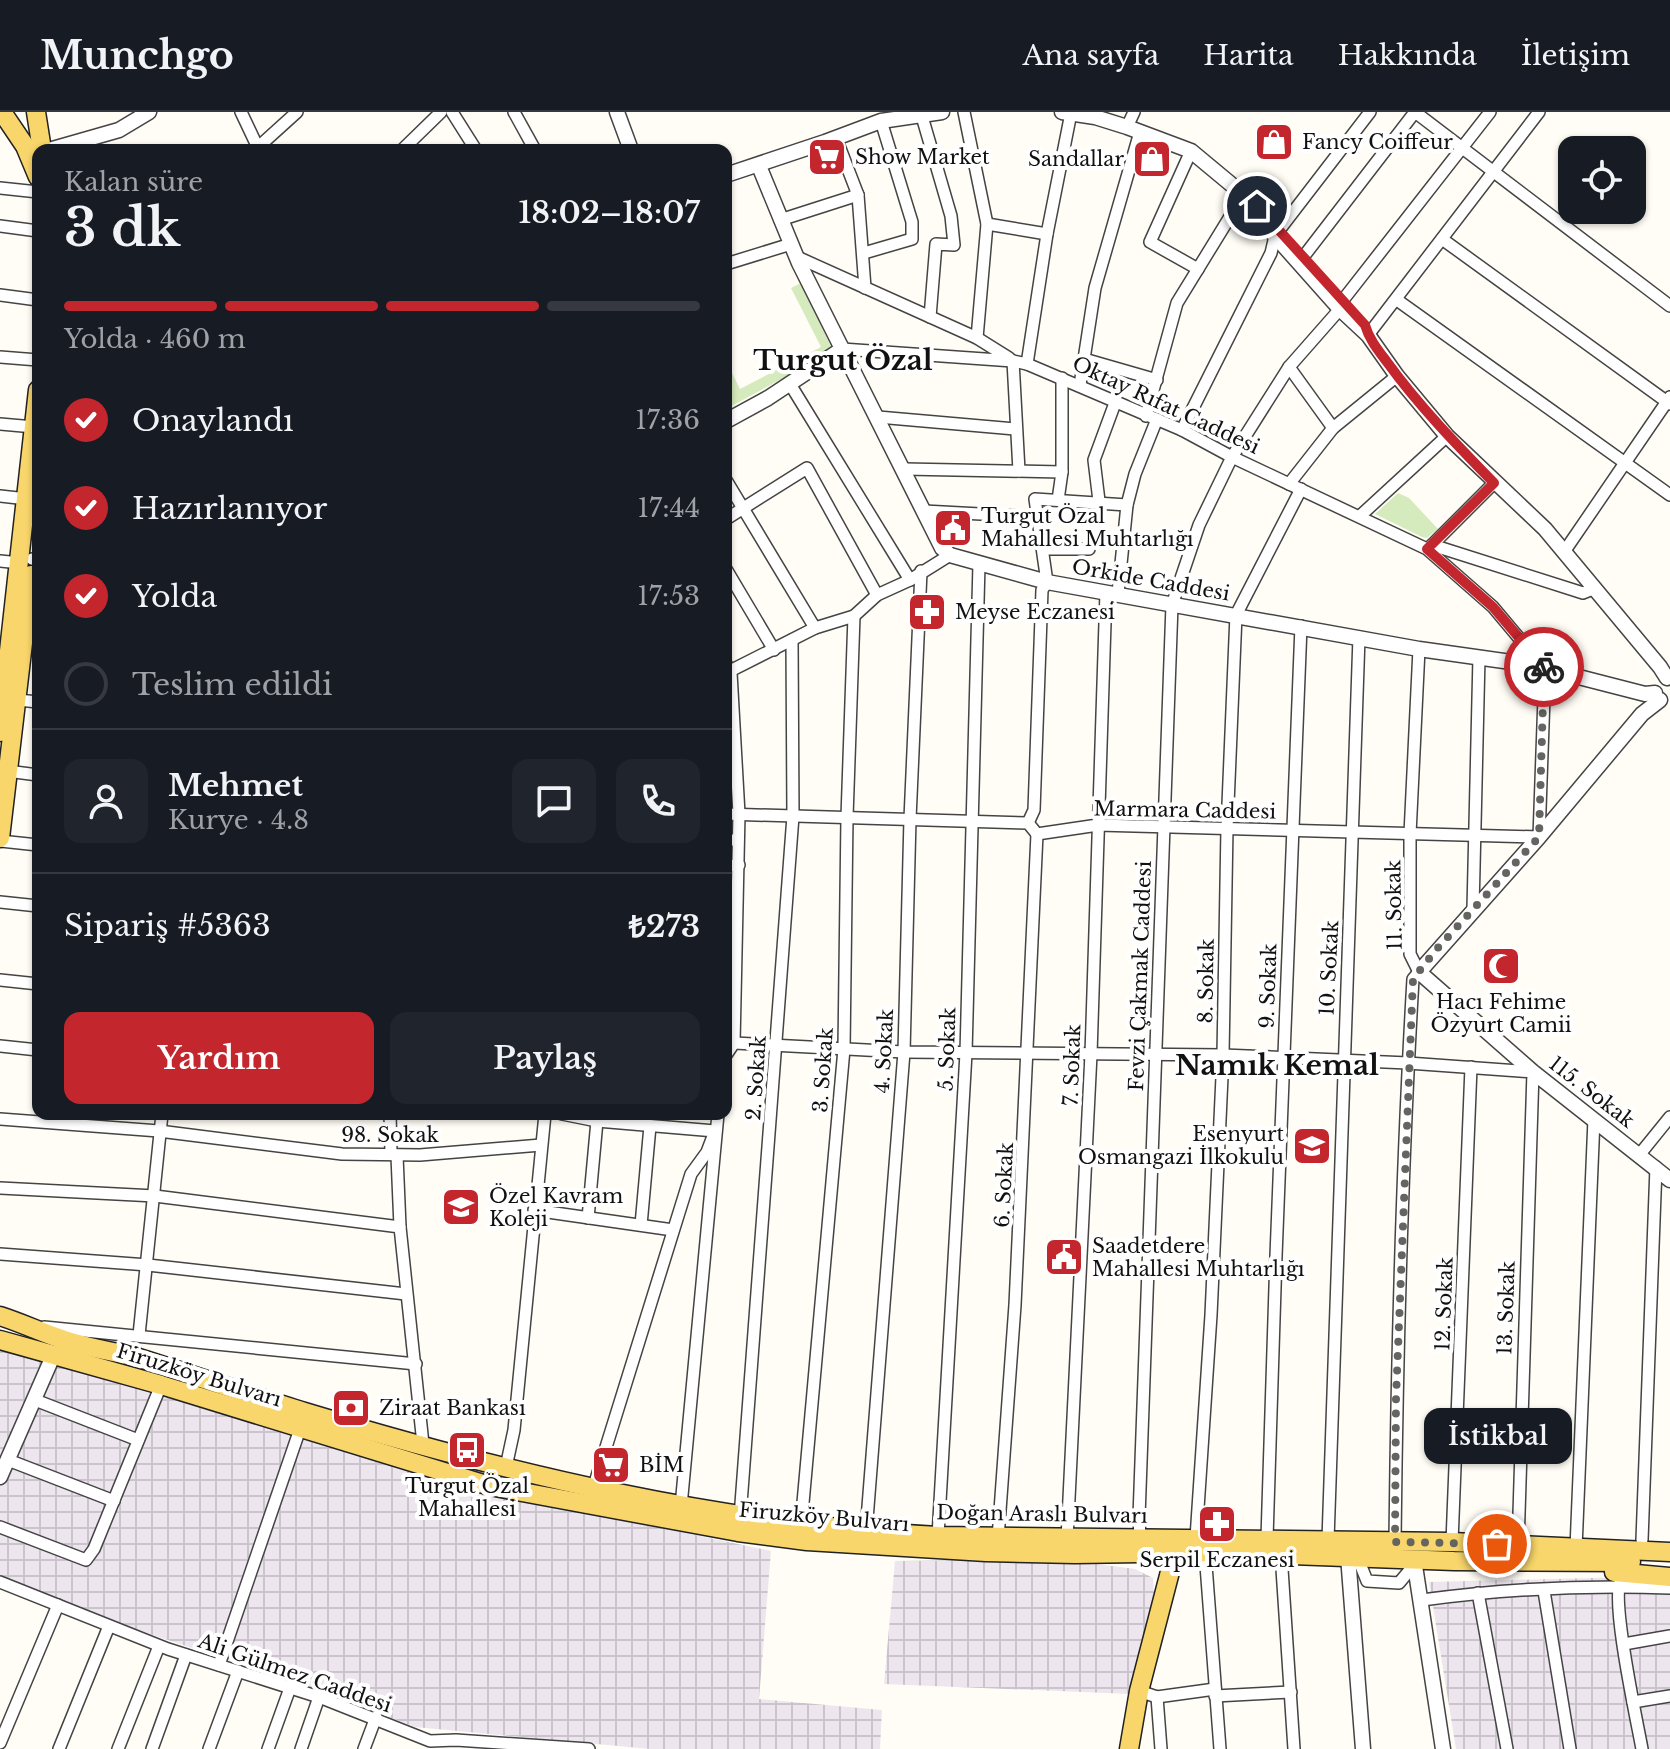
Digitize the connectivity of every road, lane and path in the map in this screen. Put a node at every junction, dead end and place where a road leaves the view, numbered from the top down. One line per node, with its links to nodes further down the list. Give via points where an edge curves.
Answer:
1 (2, 112): 36 (main road)
2 (17, 112): 33 (main road)
3 (36, 112): 25 (main road)
4 (149, 112): 26 (street, via 119,130)
5 (241, 112): 27 (street)
6 (297, 112): 28 (street)
7 (441, 112): 29 (street)
8 (452, 112): 30 (street)
9 (514, 112): 31 (street)
10 (617, 112): 32 (street)
11 (942, 112): 19 (street)
12 (964, 112): 46 (street)
13 (1062, 112): 20 (street)
14 (1134, 112): 22 (street)
15 (1370, 112): 49 (street)
16 (1415, 112): 34 (street); 54 (street)
17 (1490, 112): 34 (street, Fevzi Çakmak Caddesi)
18 (1539, 112): 39 (street)
19 (921, 113): 21 (street); 63 (street, via 951,216 954,245 936,244)
20 (1071, 113): 22 (street); 50 (street)
21 (881, 121): 24 (street); 53 (street, via 912,222 912,239)
22 (1134, 129): 35 (street); 68 (street, via 1095,288)
23 (0, 130): 37 (main road)
24 (836, 138): 38 (street); 44 (street)
25 (38, 144)
26 (70, 144)
27 (255, 144)
28 (262, 144)
29 (409, 144)
30 (472, 144)
31 (532, 144)
32 (629, 144)
33 (32, 145)
34 (1463, 147): 39 (street); 61 (street, Fevzi Çakmak Caddesi)
35 (1191, 151): 43 (street); 56 (street, via 1150,242)
36 (32, 154)
37 (32, 155)
38 (759, 166): 40 (street); 45 (street)
39 (1493, 171): 51 (street); 62 (street)
40 (732, 173)
41 (0, 188): 42 (street)
42 (32, 191)
43 (1244, 194): 49 (street); 56 (street, 7. Sokak)
44 (858, 195): 45 (street); 53 (street)
45 (780, 220): 52 (street)
46 (987, 224): 50 (street); 65 (street)
47 (0, 226): 48 (street)
48 (32, 230)
49 (1278, 232): 54 (street); 61 (street); 87 (street)
50 (1047, 234): 71 (street)
51 (1442, 239): 60 (street); 78 (street)
52 (794, 251): 55 (street); 57 (street); 66 (street)
53 (864, 253): 57 (street)
54 (1304, 256): 61 (street)
55 (732, 263)
56 (1198, 269): 75 (street, 7. Sokak, via 1177,303)
57 (865, 288): 63 (street)
58 (0, 295): 59 (street)
59 (32, 299)
60 (1397, 300): 64 (street); 90 (street)
61 (1342, 304): 64 (street, via 1365,325); 72 (street, Fevzi Çakmak Caddesi)
62 (1670, 306)
63 (930, 317): 65 (street)
64 (1368, 335): 73 (street)
65 (977, 338): 70 (street)
66 (842, 349): 70 (street, Oktay Rıfat Caddesi); 76 (street); 80 (street)
67 (0, 357): 69 (street)
68 (1084, 359): 75 (street); 77 (street)
69 (32, 360)
70 (1013, 361): 71 (street, Oktay Rıfat Caddesi); 86 (street)
71 (1027, 364): 74 (street, Oktay Rıfat Caddesi)
72 (1289, 367): 85 (street); 89 (street, Fevzi Çakmak Caddesi)
73 (1397, 376): 85 (street); 88 (street)
74 (1062, 378): 77 (street, Oktay Rıfat Caddesi); 93 (street)
75 (1157, 380): 81 (street, 7. Sokak)
76 (790, 384): 82 (street); 120 (street)
77 (1080, 385): 79 (street, Oktay Rıfat Caddesi)
78 (1669, 401): 90 (street)
79 (1115, 403): 81 (street, Oktay Rıfat Caddesi); 101 (street, via 1094,460)
80 (878, 417): 86 (street); 91 (street)
81 (1152, 417): 87 (street, Oktay Rıfat Caddesi); 103 (street, 7. Sokak)
82 (732, 418)
83 (0, 424): 84 (street)
84 (32, 427)
85 (1333, 428): 95 (street)
86 (1015, 429): 92 (street)
87 (1182, 430): 89 (street, Oktay Rıfat Caddesi)
88 (1447, 436): 94 (street); 107 (street)
89 (1232, 457): 95 (street, Oktay Rıfat Caddesi); 125 (street, Fevzi Çakmak Caddesi, via 1199,525)
90 (1625, 462): 98 (street); 113 (street)
91 (905, 469): 92 (street); 105 (street)
92 (1019, 471): 93 (street)
93 (1062, 472): 100 (street)
94 (1494, 483): 110 (street); 113 (street)
95 (1289, 484): 96 (street, Oktay Rıfat Caddesi)
96 (1301, 489): 107 (street, Oktay Rıfat Caddesi); 126 (street)
97 (732, 490): 104 (street)
98 (1670, 495)
99 (0, 496): 102 (street)
100 (1058, 500): 101 (street); 108 (street, via 1035,499)
101 (1099, 501): 103 (street)
102 (32, 502)
103 (1127, 505): 123 (street, 7. Sokak)
104 (743, 508): 106 (street); 124 (street, via 807,468); 129 (street)
105 (924, 511): 108 (street); 114 (street)
106 (732, 515)
107 (1360, 516): 110 (street, Oktay Rıfat Caddesi)
108 (1036, 517): 111 (street)
109 (32, 522): 116 (main road)
110 (1430, 547): 122 (street, via 1583,593); 137 (street, Oktay Rıfat Caddesi, via 1493,607)
111 (1043, 549): 112 (street); 121 (street)
112 (1089, 549)
113 (1564, 552): 122 (street)
114 (950, 555): 117 (street, Orkide Caddesi); 118 (street)
115 (0, 561): 116 (street)
116 (30, 561): 130 (main road)
117 (979, 564): 121 (street, Orkide Caddesi); 150 (street, 5. Sokak)
118 (921, 571): 120 (street); 149 (street, 4. Sokak)
119 (732, 579): 134 (street)
120 (910, 580): 124 (street)
121 (1047, 582): 123 (street, Orkide Caddesi); 151 (street, via 1042,590 1034,810)
122 (1593, 589): 138 (street, via 1654,661)
123 (1112, 592): 125 (street, Orkide Caddesi); 152 (street, 7. Sokak)
124 (877, 595): 127 (street)
125 (1172, 605): 126 (street, Orkide Caddesi); 153 (street, Fevzi Çakmak Caddesi)
126 (1236, 615): 128 (street, Orkide Caddesi); 154 (street, 8. Sokak)
127 (854, 616): 129 (street); 148 (street, 3. Sokak)
128 (1301, 626): 131 (street, Orkide Caddesi); 155 (street, 9. Sokak)
129 (815, 628): 132 (street)
130 (19, 630): 139 (main road)
131 (1359, 637): 133 (street, Orkide Caddesi); 156 (street, 10. Sokak)
132 (792, 640): 134 (street); 147 (street, 2. Sokak)
133 (1419, 649): 135 (street, Orkide Caddesi); 158 (street, 11. Sokak)
134 (774, 650): 136 (street)
135 (1479, 657): 137 (street, Orkide Caddesi); 159 (street)
136 (732, 668)
137 (1545, 669): 138 (street, Orkide Caddesi, via 1634,689); 160 (street)
138 (1664, 690): 160 (street)
139 (7, 699): 140 (street); 141 (main road); 143 (main road)
140 (32, 701)
141 (0, 732)
142 (732, 767): 146 (street)
143 (7, 771): 144 (street); 161 (main road)
144 (32, 774)
145 (732, 814): 146 (street)
146 (739, 814): 147 (street); 162 (street)
147 (793, 816): 148 (street); 173 (street, 2. Sokak)
148 (847, 817): 149 (street); 176 (street, 3. Sokak)
149 (910, 819): 150 (street); 178 (street, 4. Sokak)
150 (971, 821): 151 (street); 179 (street, 5. Sokak)
151 (1028, 823): 157 (street)
152 (1098, 825): 153 (street, Marmara Caddesi); 157 (street, Marmara Caddesi); 181 (street, 7. Sokak)
153 (1163, 827): 154 (street, Marmara Caddesi); 182 (street, Fevzi Çakmak Caddesi)
154 (1227, 828): 155 (street, Marmara Caddesi); 183 (street, 8. Sokak)
155 (1292, 830): 156 (street, Marmara Caddesi); 184 (street, 9. Sokak)
156 (1353, 832): 158 (street, Marmara Caddesi); 185 (street, 10. Sokak)
157 (1037, 834): 180 (street, 6. Sokak)
158 (1410, 834): 159 (street, Marmara Caddesi); 170 (street, 11. Sokak, via 1410,954)
159 (1475, 835): 160 (street, Marmara Caddesi); 168 (street)
160 (1539, 837): 168 (street)
161 (0, 840): 163 (street)
162 (732, 840): 164 (street)
163 (32, 844)
164 (739, 865): 165 (street); 169 (street)
165 (732, 866)
166 (0, 902): 167 (street)
167 (32, 905)
168 (1473, 909): 170 (street)
169 (732, 913)
170 (1419, 972): 186 (street, 11. Sokak, via 1413,979); 188 (street, 115. Sokak)
171 (0, 980): 172 (street)
172 (32, 983)
173 (776, 1045): 176 (street); 177 (street); 236 (street, 2. Sokak)
174 (0, 1046): 175 (street)
175 (32, 1049)
176 (844, 1049): 178 (street); 237 (street, 3. Sokak)
177 (732, 1050)
178 (904, 1052): 179 (street); 239 (street, 4. Sokak)
179 (966, 1053): 180 (street); 240 (street, 5. Sokak)
180 (1029, 1053): 181 (street); 241 (street, 6. Sokak)
181 (1091, 1054): 182 (street); 243 (street, 7. Sokak)
182 (1155, 1054): 183 (street); 250 (street, Fevzi Çakmak Caddesi)
183 (1223, 1055): 184 (street); 251 (street, 8. Sokak)
184 (1284, 1058): 185 (street); 242 (street, 9. Sokak)
185 (1343, 1061): 186 (street); 244 (street, 10. Sokak)
186 (1408, 1063): 187 (street); 247 (street, 11. Sokak)
187 (1471, 1067): 188 (street); 248 (street, 12. Sokak)
188 (1533, 1072): 191 (street, 115. Sokak); 249 (street, 13. Sokak)
189 (1670, 1117): 203 (street)
190 (0, 1119): 199 (street, 98. Sokak)
191 (1594, 1119): 203 (street, 115. Sokak); 254 (street)
192 (161, 1120): 199 (street)
193 (391, 1120): 202 (street)
194 (544, 1120): 201 (street)
195 (592, 1120): 197 (street)
196 (717, 1120): 200 (street)
197 (597, 1121): 198 (street); 209 (street)
198 (650, 1126): 200 (street); 210 (street)
199 (159, 1131): 202 (street, 98. Sokak, via 342,1154); 207 (street)
200 (715, 1131): 212 (street, via 691,1174); 235 (street)
201 (541, 1145): 202 (street, 98. Sokak); 208 (street)
202 (394, 1154): 211 (street)
203 (1640, 1154): 204 (street, 115. Sokak)
204 (1656, 1167): 205 (street, 115. Sokak); 245 (street)
205 (1670, 1180)
206 (0, 1188): 207 (street)
207 (155, 1196): 211 (street); 214 (street)
208 (534, 1210): 209 (street); 227 (street)
209 (588, 1218): 210 (street)
210 (641, 1225): 212 (street)
211 (400, 1227): 215 (street)
212 (673, 1230): 231 (street)
213 (0, 1254): 214 (street)
214 (148, 1265): 215 (street); 218 (street)
215 (406, 1294): 221 (street)
216 (0, 1316): 217 (main road, Firuzköy Bulvarı)
217 (35, 1328): 218 (street); 220 (main road); 226 (main road, Firuzköy Bulvarı)
218 (139, 1335): 221 (street)
219 (0, 1340): 220 (main road, Firuzköy Bulvarı)
220 (53, 1356): 222 (main road, Firuzköy Bulvarı); 223 (street)
221 (416, 1364): 226 (street)
222 (161, 1385): 224 (main road, Firuzköy Bulvarı); 225 (street)
223 (35, 1400): 225 (street); 228 (street)
224 (300, 1429): 229 (main road, Firuzköy Bulvarı); 273 (street)
225 (138, 1440): 234 (street)
226 (423, 1444): 227 (main road, Doğan Araslı Bulvarı, via 485,1461)
227 (507, 1459): 229 (main road, via 501,1473 492,1477); 231 (main road, Doğan Araslı Bulvarı)
228 (8, 1460): 230 (street); 234 (street)
229 (426, 1467): 232 (main road, Firuzköy Bulvarı)
230 (0, 1477)
231 (593, 1489): 233 (main road, Doğan Araslı Bulvarı)
232 (517, 1491): 233 (main road, via 513,1482 521,1479 588,1497); 250 (main road, Firuzköy Bulvarı, via 678,1523 807,1541 986,1552)
233 (616, 1493): 235 (main road, Doğan Araslı Bulvarı)
234 (114, 1501): 238 (street, via 86,1560)
235 (681, 1506): 236 (main road, Doğan Araslı Bulvarı)
236 (740, 1517): 237 (main road, Doğan Araslı Bulvarı)
237 (801, 1525): 239 (main road, Doğan Araslı Bulvarı)
238 (0, 1527)
239 (866, 1532): 240 (main road, Doğan Araslı Bulvarı)
240 (938, 1536): 241 (main road, Doğan Araslı Bulvarı)
241 (998, 1538): 243 (main road, Doğan Araslı Bulvarı)
242 (1267, 1538): 244 (main road, Doğan Araslı Bulvarı); 251 (main road, Doğan Araslı Bulvarı)
243 (1067, 1539): 250 (main road, Doğan Araslı Bulvarı)
244 (1328, 1540): 247 (main road, Doğan Araslı Bulvarı)
245 (1642, 1540): 246 (main road); 254 (main road)
246 (1670, 1541)
247 (1395, 1542): 248 (main road, Doğan Araslı Bulvarı)
248 (1452, 1542): 249 (main road, Doğan Araslı Bulvarı)
249 (1518, 1545): 254 (main road, Doğan Araslı Bulvarı)
250 (1134, 1546): 251 (main road, Doğan Araslı Bulvarı); 266 (main road, via 1161,1571)
251 (1197, 1547): 253 (main road); 266 (main road, via 1172,1564); 277 (street, 8. Sokak)
252 (1670, 1552): 254 (main road, Doğan Araslı Bulvarı)
253 (1281, 1554): 255 (main road); 276 (street)
254 (1577, 1555): 257 (main road); 258 (main road); 260 (main road)
255 (1352, 1556): 256 (main road); 298 (street)
256 (1414, 1559): 257 (main road); 265 (street)
257 (1446, 1561): 265 (street, via 1428,1571)
258 (1670, 1564)
259 (1670, 1577): 260 (main road)
260 (1621, 1579): 262 (street); 263 (street); 270 (street)
261 (1, 1586): 267 (street, Ali Gülmez Caddesi)
262 (1670, 1588)
263 (1544, 1591): 264 (street); 301 (street)
264 (1478, 1593): 265 (street); 300 (street)
265 (1421, 1598): 299 (street)
266 (1163, 1602): 278 (main road)
267 (58, 1605): 268 (street, Ali Gülmez Caddesi); 283 (street)
268 (109, 1626): 271 (street, Ali Gülmez Caddesi); 286 (street)
269 (1670, 1636): 270 (street)
270 (1624, 1644): 281 (street)
271 (159, 1646): 272 (street, Ali Gülmez Caddesi); 287 (street)
272 (186, 1655): 273 (street, Ali Gülmez Caddesi); 288 (street)
273 (219, 1665): 274 (street, Ali Gülmez Caddesi)
274 (238, 1671): 275 (street, Ali Gülmez Caddesi); 289 (street)
275 (290, 1688): 280 (street, Ali Gülmez Caddesi); 290 (street)
276 (1291, 1692): 277 (street); 297 (street)
277 (1215, 1693): 278 (street); 296 (street, 8. Sokak)
278 (1148, 1694): 294 (main road); 295 (street)
279 (1670, 1696): 281 (street)
280 (319, 1697): 282 (street, Ali Gülmez Caddesi); 291 (street)
281 (1633, 1702): 302 (street)
282 (376, 1717): 284 (street, Ali Gülmez Caddesi); 292 (street)
283 (0, 1743)
284 (428, 1745): 285 (street, Ali Gülmez Caddesi, via 456,1740)
285 (523, 1747): 293 (street, Ali Gülmez Caddesi)
286 (59, 1749)
287 (118, 1749)
288 (152, 1749)
289 (209, 1749)
290 (268, 1749)
291 (301, 1749)
292 (364, 1749)
293 (581, 1749)
294 (1129, 1749)
295 (1161, 1749)
296 (1220, 1749)
297 (1294, 1749)
298 (1363, 1749)
299 (1443, 1749)
300 (1507, 1749)
301 (1570, 1749)
302 (1642, 1749)

